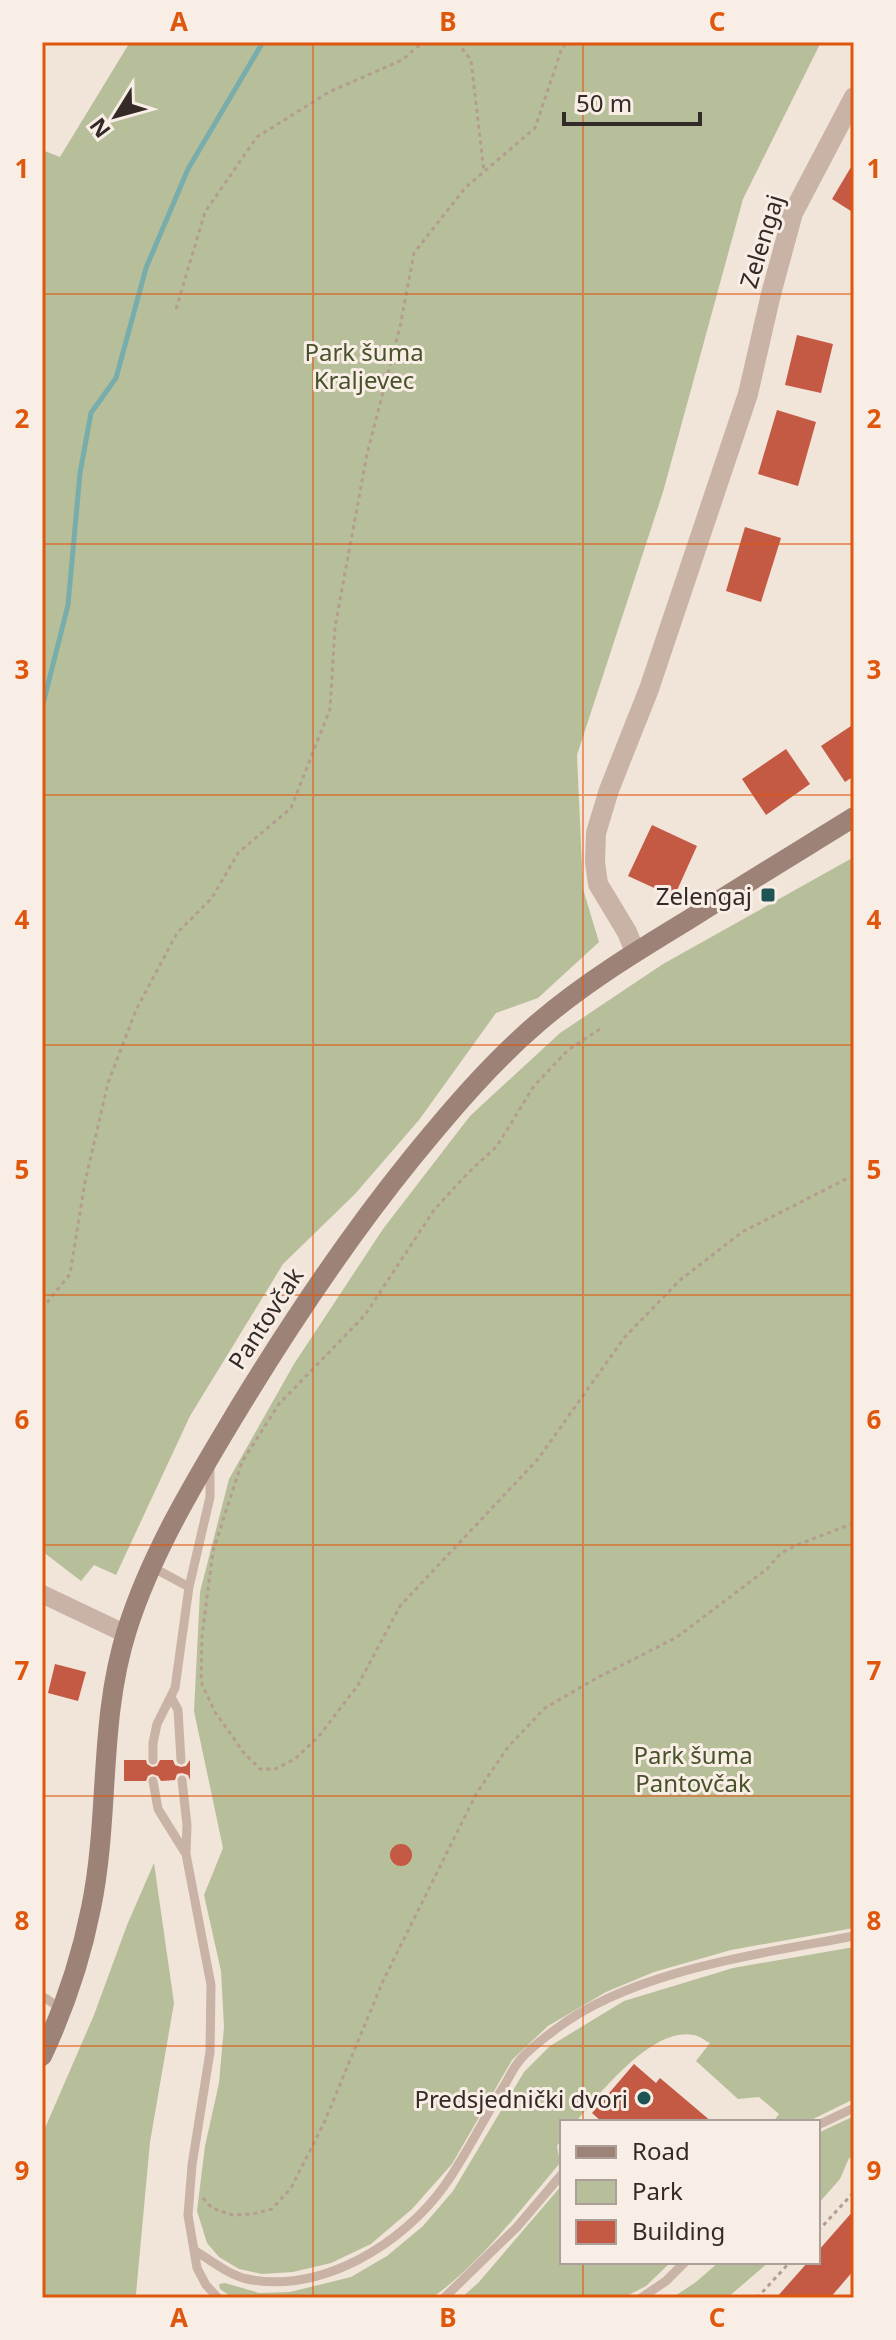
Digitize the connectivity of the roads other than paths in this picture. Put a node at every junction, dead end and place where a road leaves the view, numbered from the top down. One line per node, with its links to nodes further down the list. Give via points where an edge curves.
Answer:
1 (854, 97): 3 (street, Zelengaj, via 793,213 748,394 596,833 598,884)
2 (854, 817): 3 (main road, Pantovčak)
3 (635, 952): 4 (main road, Pantovčak, via 542,1019 445,1118 327,1270)
4 (210, 1457): 5 (main road, Pantovčak); 6 (lane, via 210,1497)
5 (152, 1567): 6 (lane); 8 (main road, Pantovčak)
6 (189, 1587): 9 (lane)
7 (42, 1594): 8 (street)
8 (126, 1634): 17 (main road, Pantovčak, via 107,1739 92,1907)
9 (171, 1697): 10 (lane, via 157,1724); 11 (lane, via 180,1720)
10 (153, 1760)
11 (181, 1760)
12 (182, 1780): 14 (lane)
13 (153, 1781): 14 (lane, via 158,1809)
14 (186, 1854): 22 (lane, via 211,1985 210,2052 190,2183)
15 (854, 1936): 22 (lane, via 643,1983 594,2004 557,2028 520,2060 445,2185 419,2216 361,2258 294,2281 268,2280 245,2278)
16 (42, 1996): 17 (lane)
17 (62, 2009): 18 (main road, Pantovčak)
18 (42, 2056)
19 (854, 2108): 20 (lane)
20 (820, 2124)
21 (560, 2176): 25 (lane)
22 (194, 2250): 24 (lane, via 197,2268)
23 (683, 2264): 26 (lane)
24 (218, 2298)
25 (444, 2298)
26 (641, 2298)

